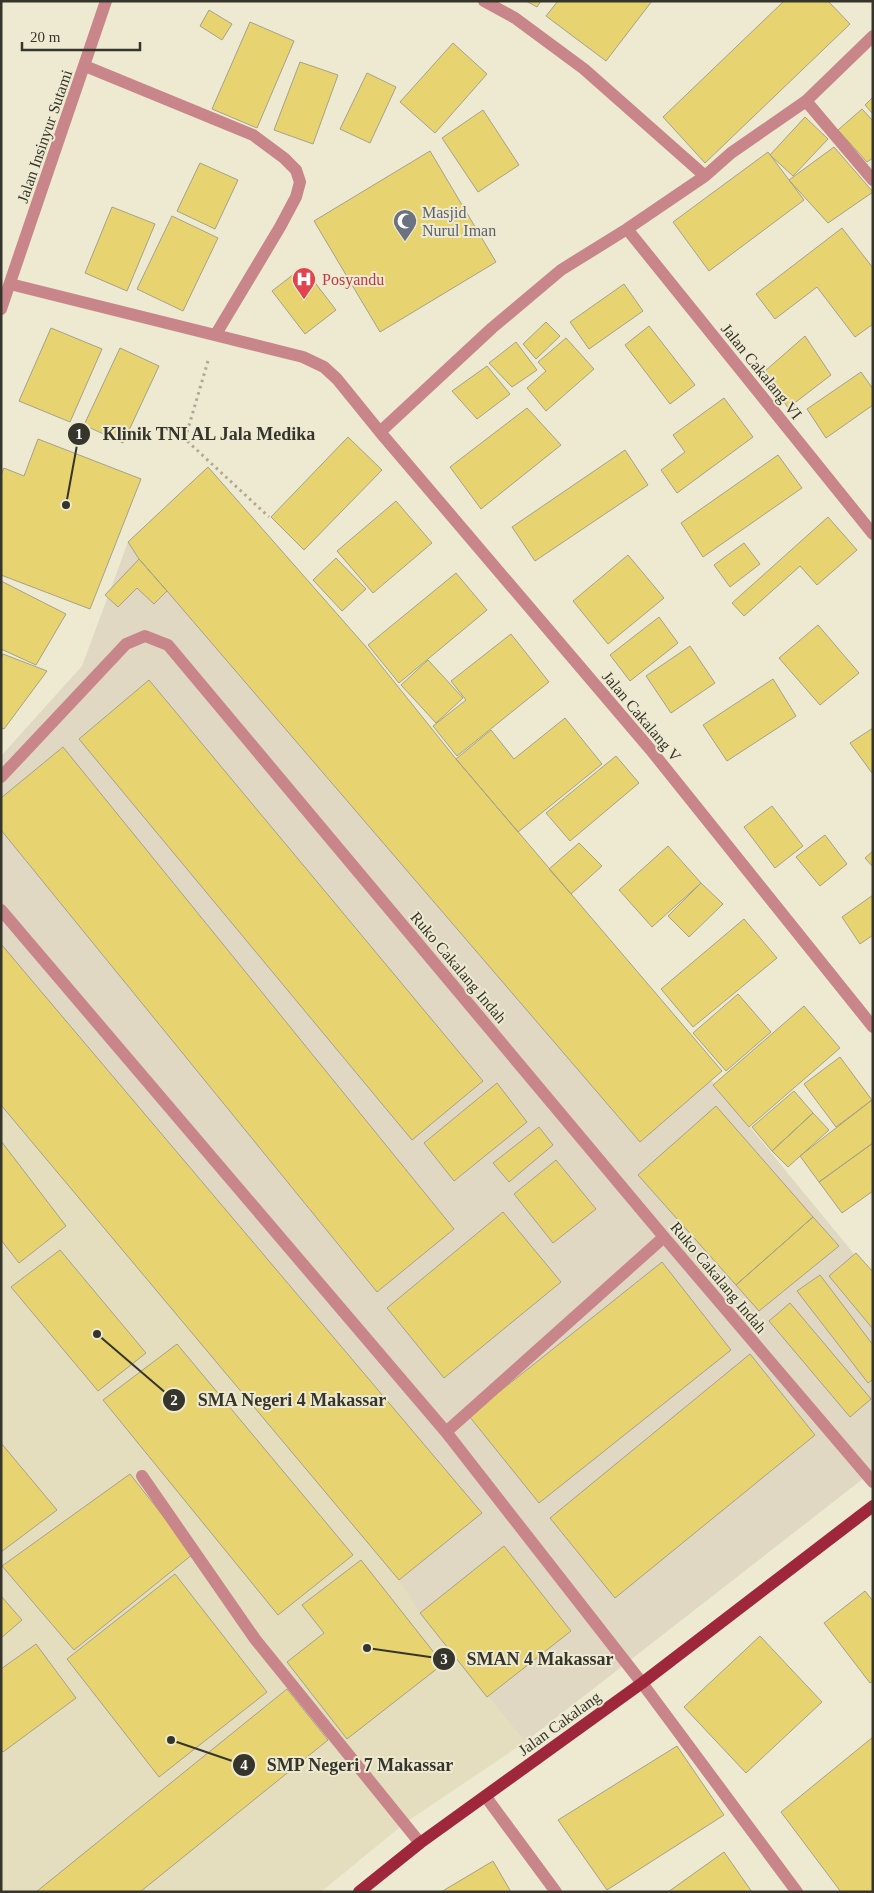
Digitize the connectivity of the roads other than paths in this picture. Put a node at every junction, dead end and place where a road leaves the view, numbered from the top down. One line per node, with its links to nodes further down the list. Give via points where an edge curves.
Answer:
1 (106, 1): 4 (street, Jalan Insinyur Sutami)
2 (484, 1): 6 (street, via 515,18 584,69)
3 (873, 36): 5 (street)
4 (85, 66): 9 (street, Jalan Insinyur Sutami); 11 (street, via 253,135 296,170 300,182 296,197)
5 (806, 101): 6 (street, via 731,153); 7 (street)
6 (705, 176): 8 (street)
7 (873, 180)
8 (627, 229): 12 (street, via 560,270); 13 (street, Jalan Cakalang VI)
9 (10, 284): 10 (street, Jalan Insinyur Sutami); 11 (street, Jalan Cakalang V)
10 (1, 309)
11 (216, 334): 12 (street, Jalan Cakalang V, via 303,356 324,367 338,379)
12 (380, 432): 16 (street, Jalan Cakalang V, via 650,749)
13 (873, 534)
14 (1, 777): 17 (street, Ruko Cakalang Indah, via 126,644 145,636 168,645)
15 (1, 910): 18 (street)
16 (873, 1027)
17 (664, 1237): 18 (street); 20 (street, Ruko Cakalang Indah)
18 (446, 1432): 22 (street)
19 (142, 1476): 24 (street, via 255,1639)
20 (873, 1482)
21 (873, 1506): 22 (main road, Jalan Cakalang)
22 (642, 1683): 23 (main road, Jalan Cakalang); 27 (street)
23 (486, 1797): 24 (main road, Jalan Cakalang); 26 (street)
24 (420, 1843): 25 (main road, Jalan Cakalang)
25 (358, 1892)
26 (556, 1892)
27 (797, 1892)

